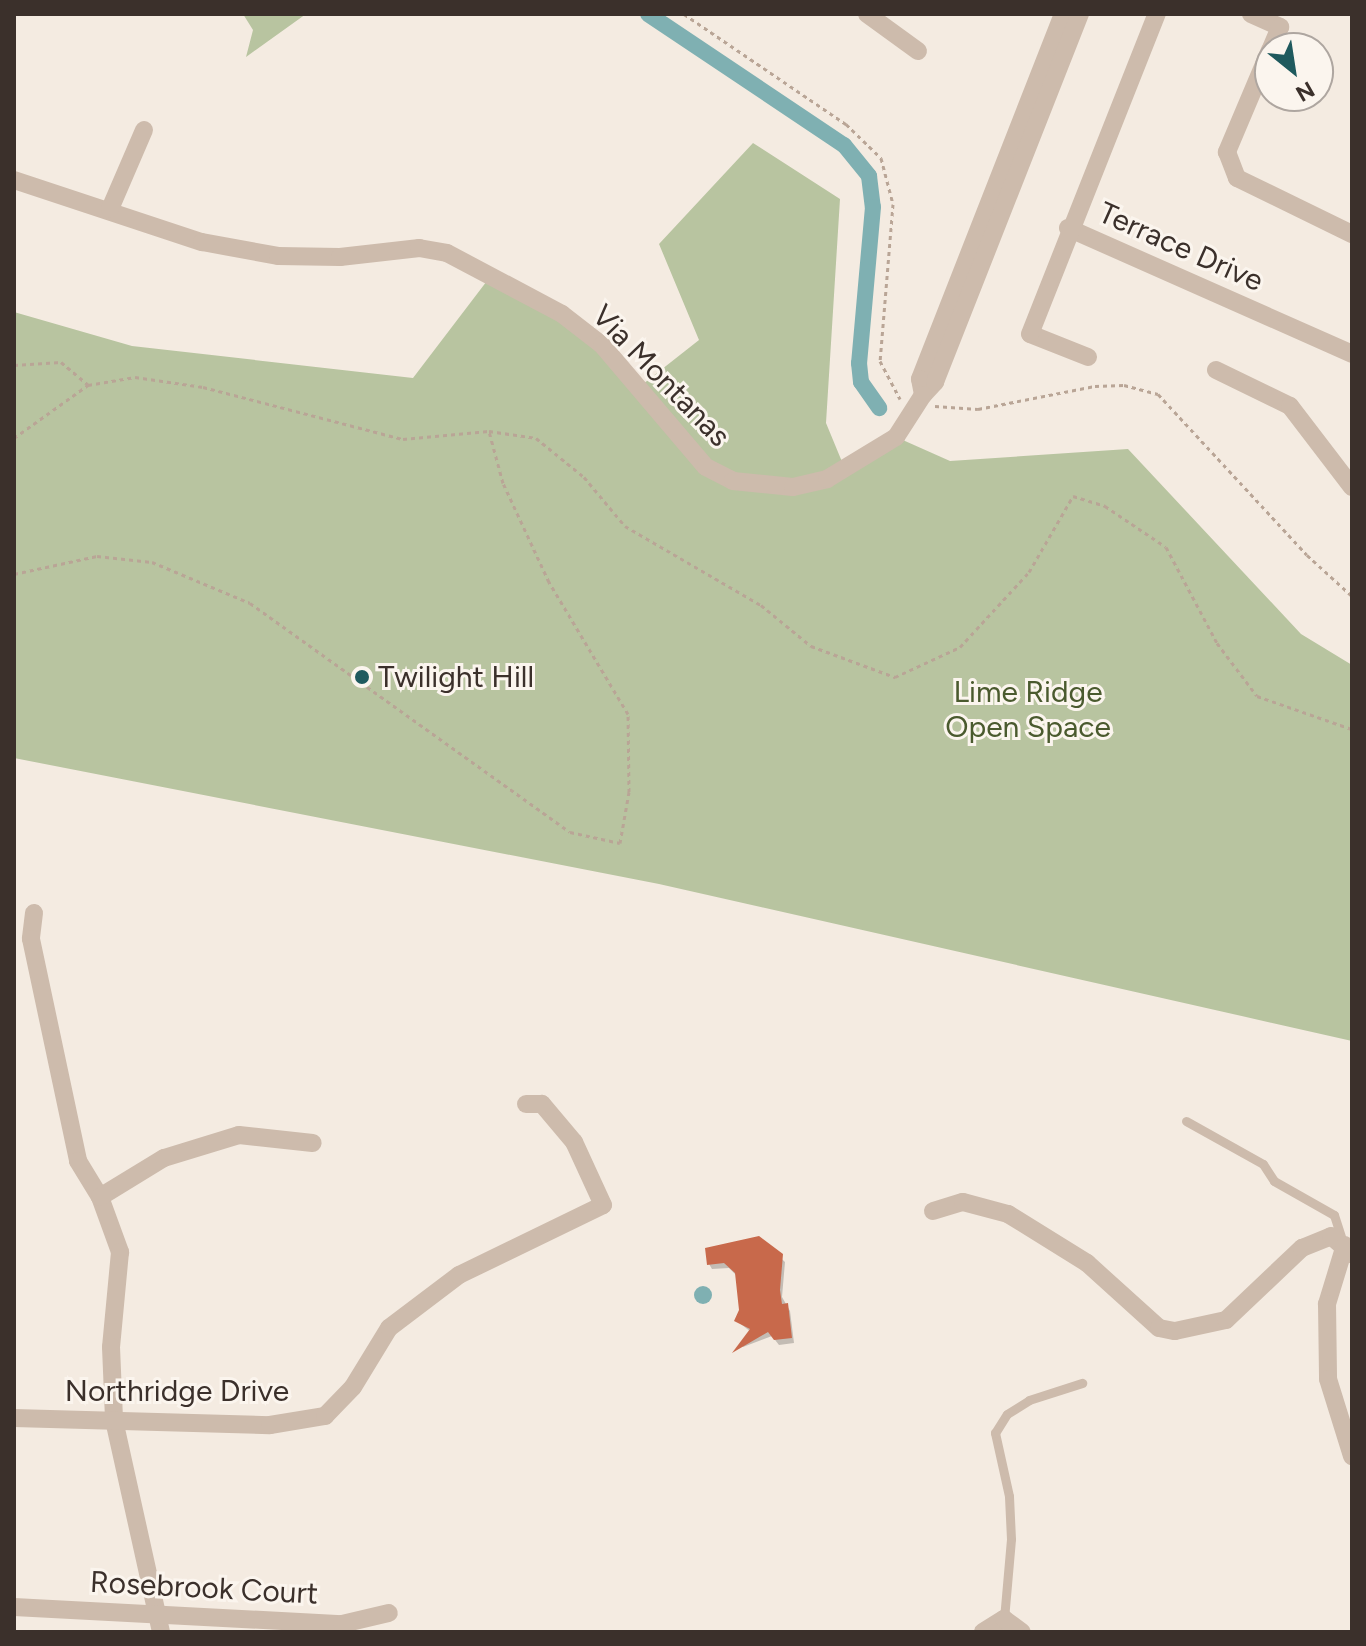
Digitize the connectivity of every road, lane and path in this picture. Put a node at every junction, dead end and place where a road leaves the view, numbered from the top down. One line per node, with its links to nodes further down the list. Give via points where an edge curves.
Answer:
1 (684, 14): 20 (path, via 846,124 881,158 893,204 880,361 897,396)
2 (867, 14): 8 (street)
3 (1063, 14): 20 (street, Via Montanas, via 920,379)
4 (1080, 14): 20 (street, Via Montanas, via 935,382)
5 (1157, 14): 13 (street, Terrace Drive)
6 (1251, 14): 7 (street, via 1280,27)
7 (1278, 32)
8 (918, 51)
9 (1254, 87): 14 (street, via 1227,152 1237,178)
10 (144, 130): 12 (street)
11 (14, 180): 12 (street, Via Montanas)
12 (110, 209): 20 (street, Via Montanas, via 202,242 278,256 340,257 419,248 447,253 562,314 602,345 706,467 733,481 793,487 827,479 896,437)
13 (1068, 228): 15 (street, Terrace Drive); 16 (street, via 1030,334)
14 (1352, 234)
15 (1352, 354)
16 (1088, 357)
17 (14, 365): 19 (path, via 61,362)
18 (1216, 370): 23 (street, via 1290,406)
19 (88, 385): 21 (path, via 135,377 203,387 403,439); 22 (path)
20 (918, 404): 25 (path, via 978,409 1124,385 1158,394 1307,555)
21 (489, 431): 24 (path, via 503,483 549,582 628,714 629,792 620,843 570,832 250,603 152,562 97,556); 26 (path, via 536,438 584,477 625,526 761,605 811,646 895,677 960,647 1029,572 1073,496 1105,506 1166,547 1217,643 1257,696)
22 (14, 438)
23 (1352, 487)
24 (14, 574)
25 (1352, 596)
26 (1352, 729)
27 (34, 913): 31 (street, via 31,939 78,1161)
28 (526, 1104): 36 (street, Northridge Drive, via 542,1104 574,1142 603,1205 459,1275 389,1328 353,1387 325,1416 270,1425)
29 (1186, 1121): 33 (lane, via 1263,1164 1274,1181 1334,1215)
30 (313, 1143): 31 (street, via 239,1135 164,1158)
31 (100, 1197): 36 (street, via 120,1252 111,1347)
32 (933, 1211): 33 (street, via 963,1202 1008,1214 1087,1263 1159,1328 1175,1331 1226,1320 1302,1248 1331,1236)
33 (1348, 1250): 37 (street, via 1327,1304 1328,1379)
34 (1082, 1383): 41 (lane, via 1029,1400 1007,1414 995,1433 1009,1496)
35 (14, 1418): 36 (street, Northridge Drive)
36 (114, 1420): 39 (street)
37 (1352, 1456)
38 (14, 1607): 39 (street, Rosebrook Court)
39 (156, 1611): 40 (street, Rosebrook Court, via 342,1624); 42 (street)
40 (389, 1613)
41 (1004, 1619): 43 (street); 44 (street)
42 (161, 1632)
43 (983, 1632)
44 (1022, 1632)

